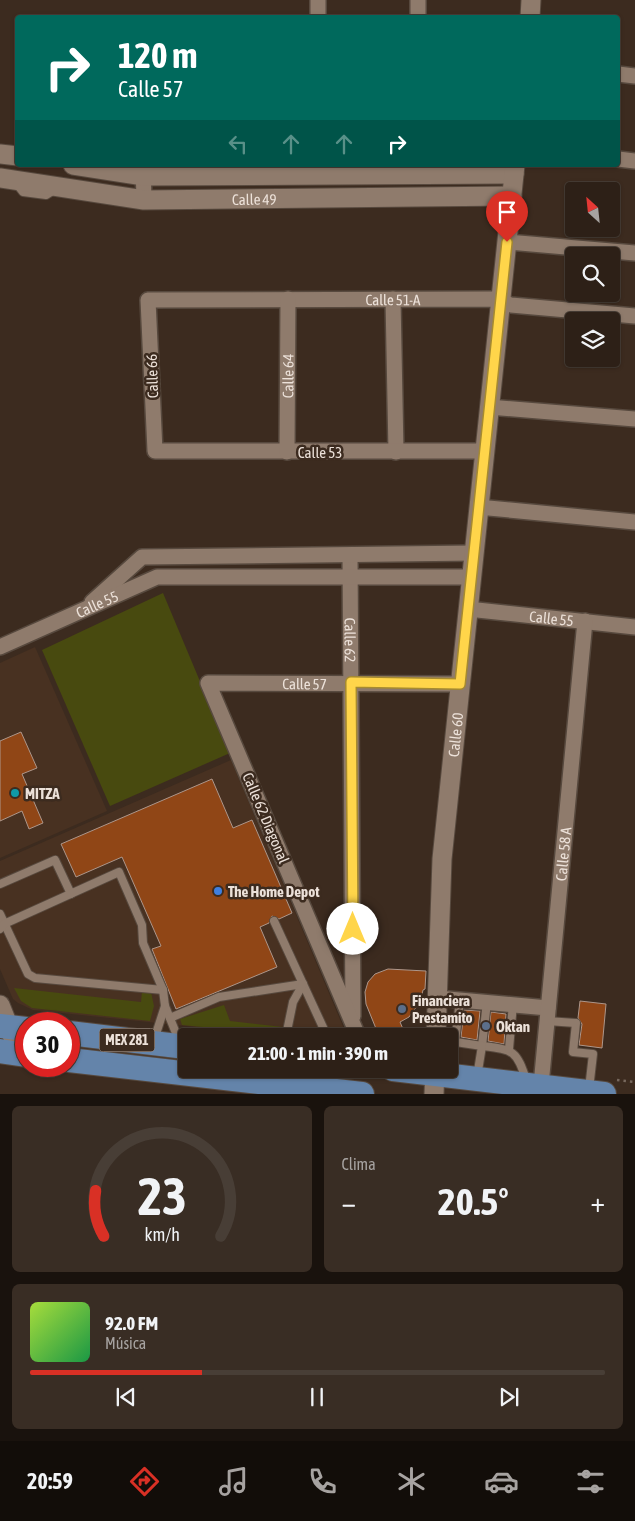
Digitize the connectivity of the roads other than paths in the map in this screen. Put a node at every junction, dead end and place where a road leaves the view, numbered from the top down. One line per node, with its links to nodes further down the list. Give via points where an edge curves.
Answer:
1 (318, 0): 4 (street)
2 (418, 0): 5 (street)
3 (531, 0): 6 (street)
4 (318, 15)
5 (418, 15)
6 (530, 15)
7 (620, 74): 8 (street)
8 (635, 76)
9 (0, 154): 10 (street)
10 (15, 156)
11 (620, 159): 12 (street)
12 (635, 162)
13 (97, 167): 15 (street, Calle 49)
14 (515, 169): 16 (street, Calle 49); 18 (street, Calle 60)
15 (144, 171): 16 (street, Calle 49); 20 (street)
16 (341, 175): 19 (street)
17 (7, 179): 20 (street, Calle 49)
18 (512, 196): 19 (street, Calle 49); 21 (street, Calle 60)
19 (341, 198): 20 (street, Calle 49)
20 (144, 200)
21 (507, 242): 22 (street); 26 (street, Calle 60)
22 (635, 253)
23 (288, 299): 24 (street, Calle 51-A); 25 (street, Calle 51-A); 32 (street, Calle 64)
24 (392, 299): 26 (street, Calle 51-A, via 493,298); 33 (street)
25 (148, 300): 30 (street, Calle 66)
26 (502, 302): 27 (street, Calle 51-A); 28 (street, Calle 60)
27 (635, 316)
28 (489, 407): 29 (street); 31 (street, Calle 60)
29 (635, 419)
30 (155, 451): 32 (street, Calle 53)
31 (484, 451): 33 (street, Calle 53); 34 (street, Calle 60)
32 (287, 452): 33 (street, Calle 53)
33 (396, 452)
34 (478, 507): 35 (street); 36 (street, Calle 60)
35 (635, 522)
36 (474, 553): 37 (street, Calle 55); 39 (street, Calle 60)
37 (350, 555): 38 (street, Calle 62); 41 (street, Calle 55, via 142,557)
38 (350, 577): 39 (street, Calle 55); 41 (street, Calle 55, via 157,577); 45 (street, Calle 62)
39 (471, 577): 40 (street, Calle 60)
40 (468, 609): 42 (street, Calle 55); 47 (street, Calle 60)
41 (78, 614): 44 (street)
42 (585, 621): 43 (street, Calle 55); 61 (street, Calle 58 A)
43 (635, 627)
44 (0, 647)
45 (351, 682): 46 (street, Calle 57); 47 (street, Calle 57); 67 (street, Calle 62)
46 (208, 683): 66 (street, Calle 62 Diagonal)
47 (460, 684): 55 (street, Calle 60, via 442,859)
48 (0, 884): 49 (lane, via 56,860)
49 (71, 894): 52 (lane); 54 (lane, via 119,872 142,925 143,943)
50 (0, 914): 52 (lane)
51 (274, 921): 53 (lane)
52 (1, 926): 54 (lane, via 28,974 35,978)
53 (303, 984): 62 (lane, via 219,997); 64 (lane, via 293,1002); 65 (lane)
54 (163, 990): 60 (lane)
55 (437, 998): 56 (street); 68 (street, Calle 60)
56 (460, 1000): 57 (street); 69 (lane)
57 (487, 1002): 58 (street); 75 (lane)
58 (513, 1004): 61 (street); 76 (lane)
59 (0, 1005): 63 (street)
60 (165, 1006): 62 (lane); 72 (lane)
61 (548, 1014): 81 (street, Calle 58 A); 83 (lane, via 576,1024 573,1052 593,1054)
62 (170, 1018): 71 (lane)
63 (12, 1027): 77 (street)
64 (288, 1028)
65 (322, 1028)
66 (355, 1028)
67 (356, 1028)
68 (436, 1028)
69 (455, 1028)
70 (80, 1034): 72 (main road, MEX 281)
71 (178, 1035)
72 (153, 1043): 74 (main road, MEX 281)
73 (458, 1043): 75 (lane)
74 (178, 1046)
75 (482, 1046): 76 (lane); 79 (lane)
76 (509, 1049): 81 (lane, via 517,1056)
77 (9, 1054)
78 (80, 1062): 82 (main road, MEX 281)
79 (477, 1078): 80 (main road); 81 (main road)
80 (434, 1079)
81 (534, 1085): 83 (main road)
82 (250, 1087): 84 (main road, MEX 281)
83 (596, 1093)
84 (362, 1094)

